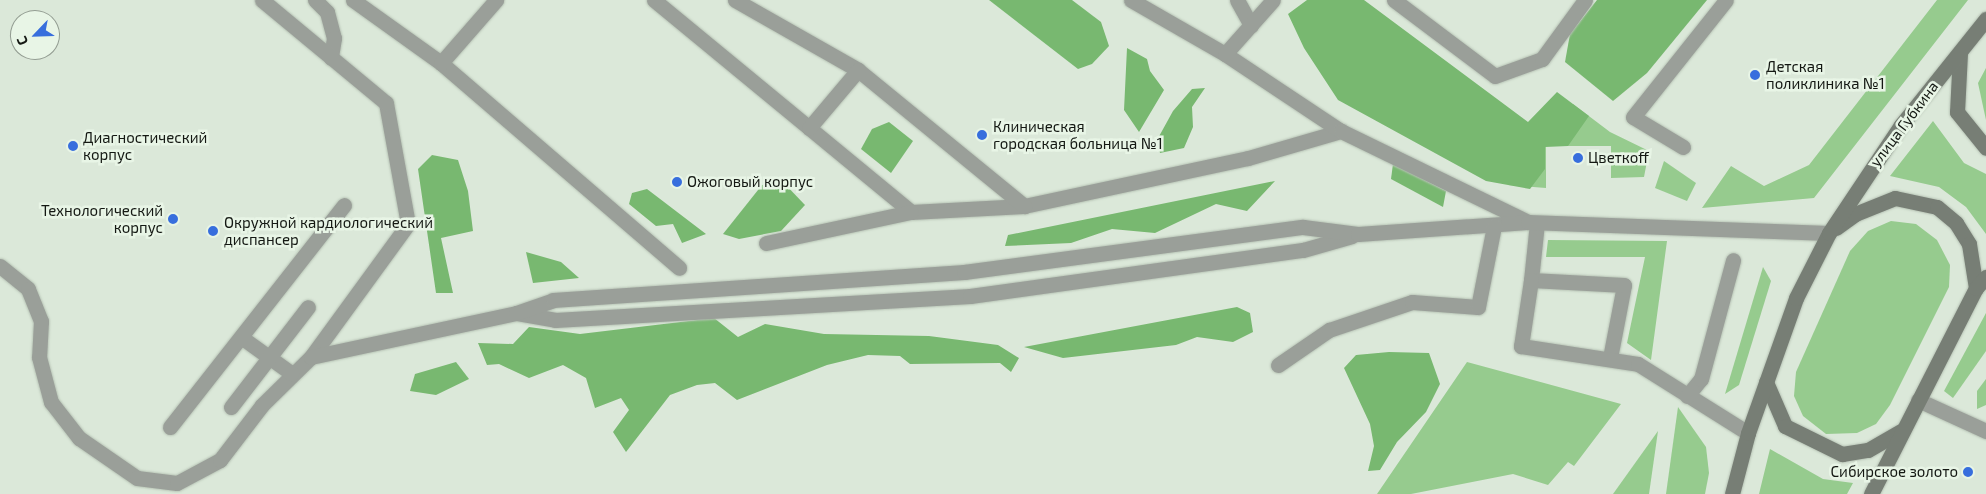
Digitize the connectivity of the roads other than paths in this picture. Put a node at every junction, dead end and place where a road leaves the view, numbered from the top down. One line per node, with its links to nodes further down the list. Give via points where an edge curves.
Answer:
1 (262, 0): 17 (lane)
2 (314, 0): 17 (lane, via 328,12 334,38)
3 (353, 0): 18 (lane)
4 (496, 0): 18 (lane)
5 (654, 0): 20 (lane)
6 (735, 0): 19 (lane)
7 (1131, 0): 16 (lane)
8 (1237, 0): 14 (lane)
9 (1273, 0): 14 (lane)
10 (1394, 0): 11 (lane, via 1495,76 1542,59)
11 (1585, 0)
12 (1726, 0): 22 (lane, via 1633,117)
13 (1986, 20): 15 (main road, улица Губкина)
14 (1251, 25): 16 (lane)
15 (1960, 52): 23 (main road, via 1957,112); 29 (main road, улица Губкина, via 1901,125)
16 (1225, 54): 21 (lane)
17 (332, 58): 42 (lane, via 386,103 408,224)
18 (441, 63): 36 (lane)
19 (858, 70): 20 (lane); 25 (lane)
20 (809, 128): 26 (lane)
21 (1341, 131): 25 (lane, via 1248,158); 27 (lane)
22 (1683, 147)
23 (1986, 148)
24 (344, 205): 41 (lane)
25 (1024, 206): 26 (lane)
26 (911, 212): 31 (lane)
27 (1532, 223): 28 (lane); 29 (lane); 37 (lane)
28 (1494, 226): 30 (lane); 45 (lane, via 1478,307 1412,302 1329,330)
29 (1829, 233): 38 (main road, via 1874,205 1895,198 1918,200 1937,207 1956,223 1970,244); 47 (main road, улица Губкина, via 1796,298)
30 (1358, 234): 32 (lane, via 1303,227); 35 (lane, via 1303,250)
31 (766, 243)
32 (1174, 244): 35 (lane); 40 (lane, via 964,272 553,300)
33 (1733, 260): 48 (lane, via 1701,379)
34 (0, 266): 46 (lane, via 28,290 41,321 39,356 51,402 79,438 138,478 177,483 220,460)
35 (1176, 267): 40 (lane, via 970,296 554,320)
36 (679, 268)
37 (1531, 280): 44 (lane, via 1521,346); 44 (lane, via 1624,285)
38 (1981, 282): 49 (main road)
39 (308, 307): 43 (lane)
40 (516, 313): 42 (lane)
41 (241, 337): 43 (lane); 51 (lane)
42 (311, 357): 46 (lane)
43 (269, 358): 46 (lane); 50 (lane)
44 (1610, 358): 48 (lane, via 1638,364)
45 (1278, 365)
46 (290, 373)
47 (1766, 382): 53 (main road, via 1784,426 1842,454 1868,450); 54 (main road, улица Губкина)
48 (1687, 396): 54 (lane)
49 (1918, 400): 52 (lane); 53 (main road)
50 (231, 407)
51 (170, 427)
52 (1986, 430)
53 (1900, 431): 56 (main road)
54 (1748, 433): 55 (main road, улица Губкина)
55 (1732, 494)
56 (1871, 494)

